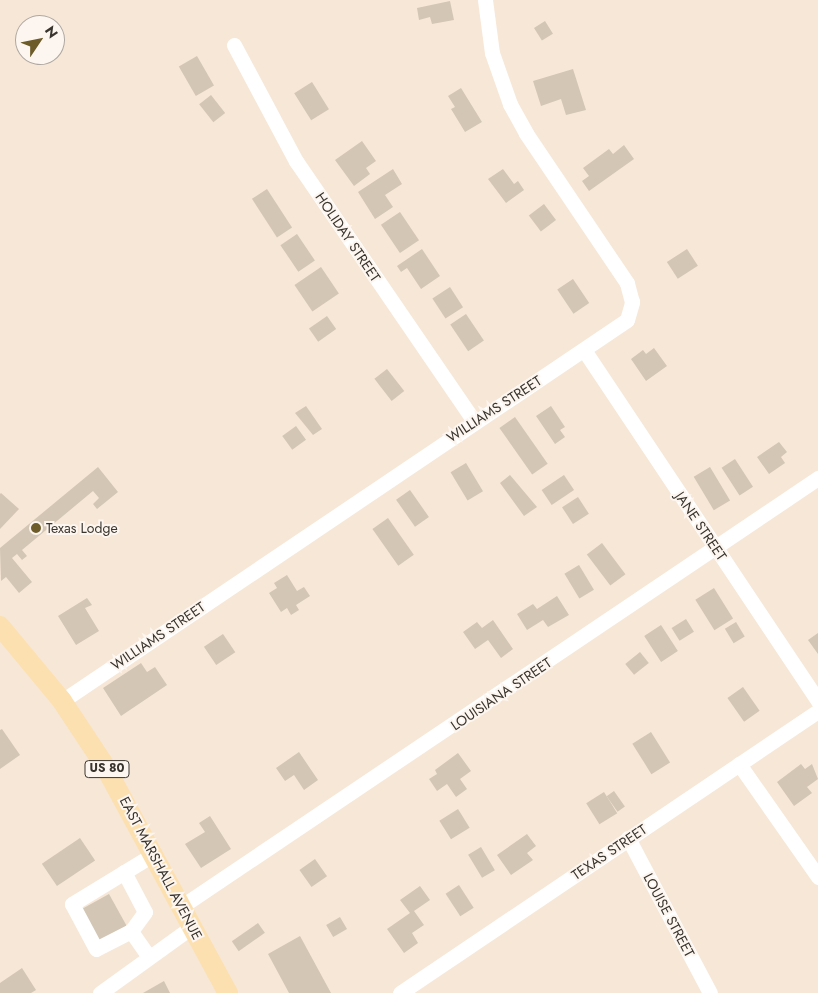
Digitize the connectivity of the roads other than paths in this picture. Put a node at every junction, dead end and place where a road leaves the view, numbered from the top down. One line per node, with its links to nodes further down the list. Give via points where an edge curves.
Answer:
1 (485, 0): 3 (street, WILLIAMS STREET, via 492,53 518,120 630,289 632,302 627,320)
2 (234, 45): 4 (street, HOLIDAY STREET, via 296,161)
3 (584, 350): 4 (street, WILLIAMS STREET); 6 (street, JANE STREET)
4 (474, 421): 8 (street, WILLIAMS STREET)
5 (818, 478): 6 (street, LOUISIANA STREET)
6 (715, 548): 9 (street, JANE STREET); 16 (street, LOUISIANA STREET)
7 (0, 626): 8 (main road, EAST MARSHALL AVENUE / US 80)
8 (62, 701): 13 (main road, EAST MARSHALL AVENUE / US 80, via 103,763)
9 (818, 701)
10 (818, 711): 11 (street, TEXAS STREET)
11 (739, 764): 12 (street, TEXAS STREET); 15 (street)
12 (628, 838): 22 (street, TEXAS STREET); 23 (street, LOUISE STREET)
13 (154, 854): 14 (street); 16 (main road, EAST MARSHALL AVENUE / US 80)
14 (124, 872): 18 (street, via 145,912); 18 (street, via 72,904 96,949)
15 (818, 877)
16 (182, 906): 17 (main road, EAST MARSHALL AVENUE / US 80)
17 (193, 926): 19 (street); 21 (main road, EAST MARSHALL AVENUE / US 80)
18 (131, 931): 19 (street)
19 (149, 958): 20 (street)
20 (100, 993)
21 (228, 993)
22 (400, 993)
23 (710, 993)

